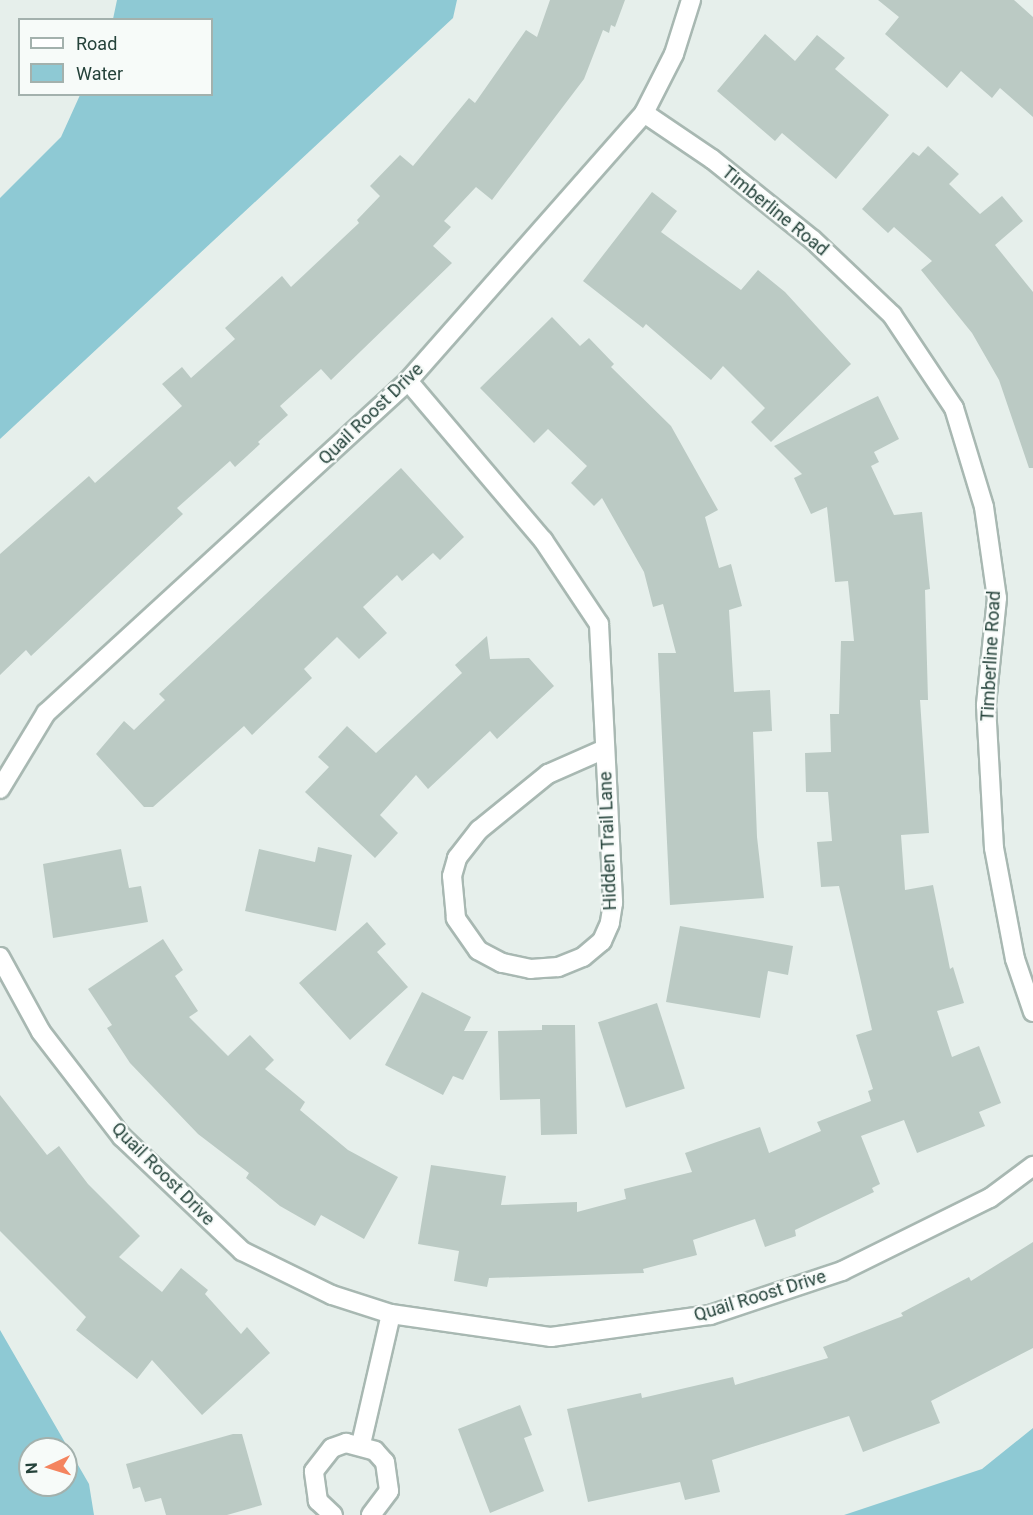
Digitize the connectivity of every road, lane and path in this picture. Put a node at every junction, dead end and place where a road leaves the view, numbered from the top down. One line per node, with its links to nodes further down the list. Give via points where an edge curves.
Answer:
1 (692, 0): 2 (street, Quail Roost Drive, via 674,54)
2 (644, 113): 3 (street, Quail Roost Drive); 7 (street, Timberline Road, via 712,159 821,248 892,315 954,408 984,507 997,598 986,705 994,848 1015,959)
3 (408, 381): 4 (street, Hidden Trail Lane, via 543,540 599,624); 5 (street, Quail Roost Drive, via 46,713)
4 (605, 749): 4 (street, Hidden Trail Lane, via 613,903 602,941 583,957 558,967 531,969 502,963 478,950 456,918 452,876 457,858 479,830 548,774)
5 (0, 789)
6 (0, 957): 9 (street, Quail Roost Drive, via 41,1032 122,1137 242,1251 332,1295)
7 (1033, 1012)
8 (1033, 1166): 9 (street, Quail Roost Drive, via 990,1198 842,1271 710,1315 551,1337)
9 (391, 1314): 10 (street)
10 (361, 1444): 11 (street, via 346,1443 332,1448 314,1471 318,1501); 12 (street, via 380,1456 390,1476 389,1491)
11 (333, 1515)
12 (371, 1515)

